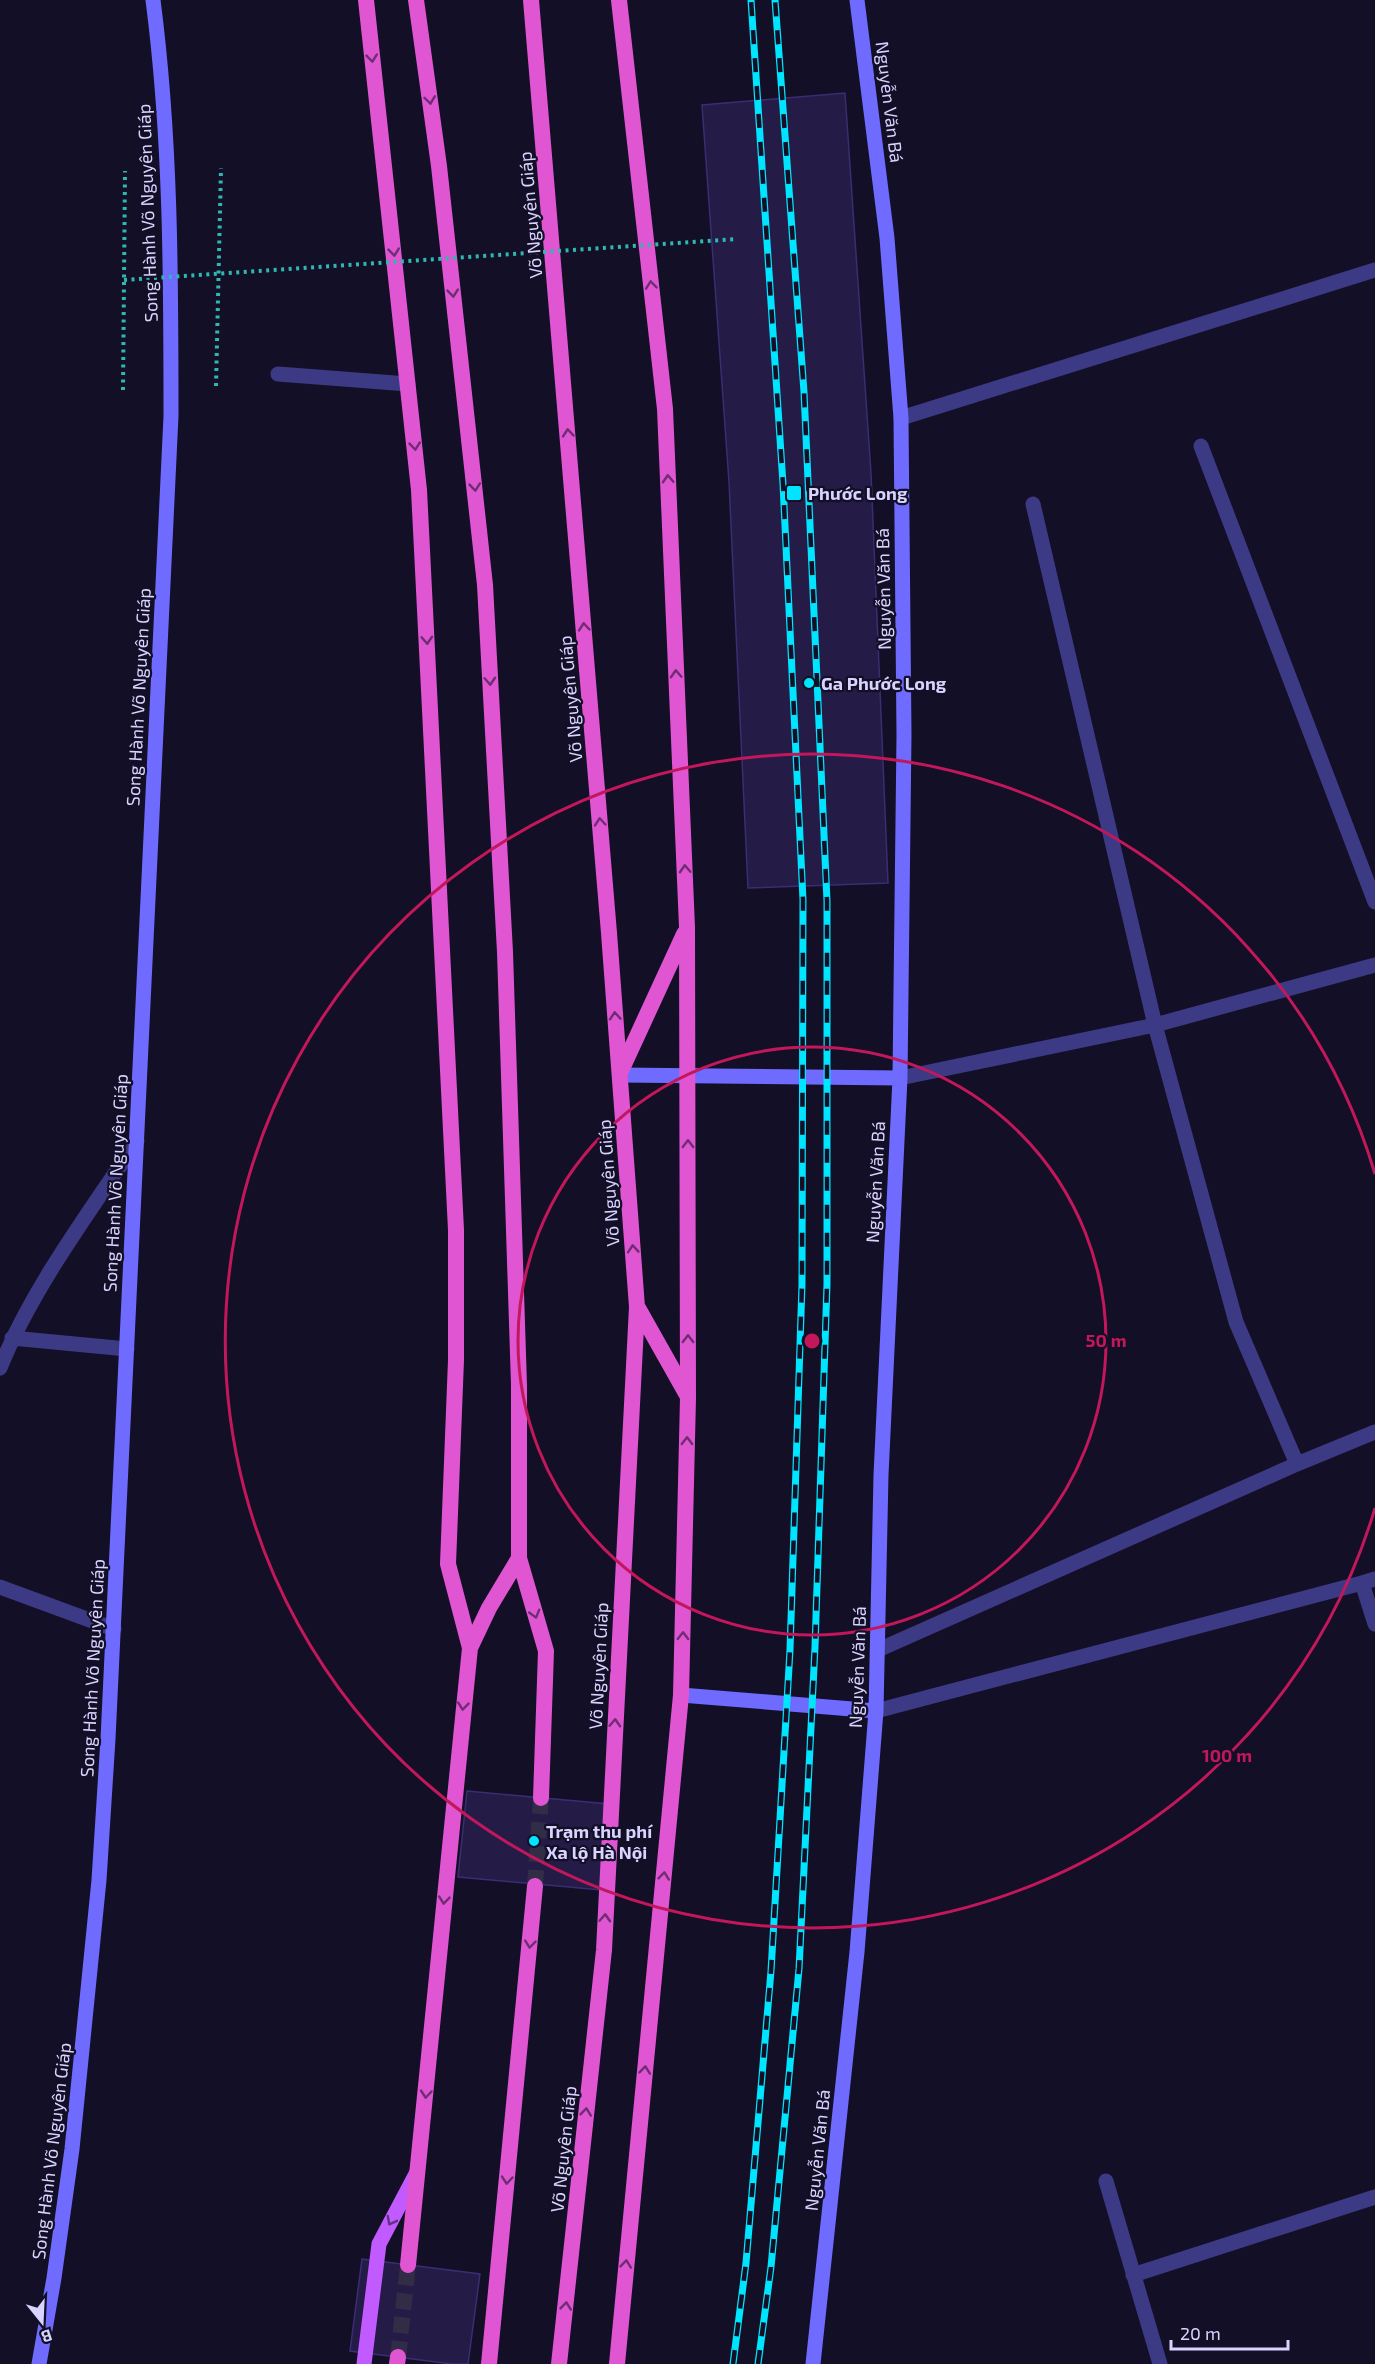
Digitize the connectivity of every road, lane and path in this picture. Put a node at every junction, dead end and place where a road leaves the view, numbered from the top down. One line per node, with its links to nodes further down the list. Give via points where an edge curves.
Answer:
1 (153, 0): 27 (main road, Song Hành Võ Nguyên Giáp, via 166,143 171,416)
2 (366, 0): 14 (highway, one-way to 14)
3 (416, 0): 35 (highway, one-way to 35, via 439,166 485,585 506,976 519,1385)
4 (531, 0): 24 (highway, Võ Nguyên Giáp, one-way to 4)
5 (619, 0): 21 (highway, one-way to 5, via 665,409)
6 (857, 0): 17 (main road, Nguyễn Văn Bá, via 887,238)
7 (221, 168): 11 (path)
8 (125, 171): 12 (path)
9 (736, 239): 11 (path, bridge)
10 (1375, 270): 17 (street)
11 (219, 273): 12 (path, bridge); 15 (path)
12 (124, 280): 16 (path)
13 (278, 374): 14 (street)
14 (408, 384): 40 (highway, one-way to 40, via 420,490 456,1230 456,1360 448,1564)
15 (216, 386)
16 (123, 390)
17 (901, 418): 26 (main road, Nguyễn Văn Bá, via 904,735)
18 (1201, 446): 20 (street)
19 (1033, 504): 23 (street)
20 (1375, 902)
21 (687, 927): 24 (highway); 25 (highway)
22 (1375, 965): 23 (street)
23 (1155, 1025): 26 (street); 34 (street, via 1236,1322)
24 (620, 1074): 25 (main road); 28 (highway, Võ Nguyên Giáp, one-way to 24)
25 (688, 1076): 26 (main road); 32 (highway, one-way to 25)
26 (900, 1078): 41 (main road, Nguyễn Văn Bá, via 881,1474)
27 (136, 1141): 29 (street); 30 (main road, Song Hành Võ Nguyên Giáp)
28 (637, 1307): 32 (highway); 54 (highway, Võ Nguyên Giáp, one-way to 28, via 604,1950)
29 (12, 1338): 30 (street); 31 (street)
30 (127, 1349): 39 (main road, Song Hành Võ Nguyên Giáp)
31 (0, 1368)
32 (688, 1398): 42 (highway, one-way to 32)
33 (1375, 1432): 34 (street)
34 (1297, 1464): 41 (street)
35 (519, 1558): 40 (highway); 44 (highway, one-way to 44, via 546,1651)
36 (1369, 1581): 38 (street); 43 (street)
37 (0, 1587): 39 (street)
38 (1375, 1624)
39 (114, 1629): 51 (main road, Song Hành Võ Nguyên Giáp, via 87,2020 56,2266)
40 (470, 1648): 46 (highway, one-way to 46)
41 (878, 1650): 43 (main road, Nguyễn Văn Bá)
42 (681, 1695): 43 (main road); 55 (highway, one-way to 42)
43 (876, 1711): 56 (main road, Nguyễn Văn Bá, via 857,1952)
44 (541, 1798)
45 (535, 1886): 53 (highway, one-way to 53)
46 (418, 2170): 49 (highway); 52 (main road, one-way to 52, via 380,2244)
47 (1106, 2181): 50 (street)
48 (1375, 2198): 50 (street)
49 (408, 2265)
50 (1133, 2275): 57 (street)
51 (39, 2364)
52 (364, 2364)
53 (489, 2364)
54 (560, 2364)
55 (616, 2364)
56 (813, 2364)
57 (1160, 2364)

